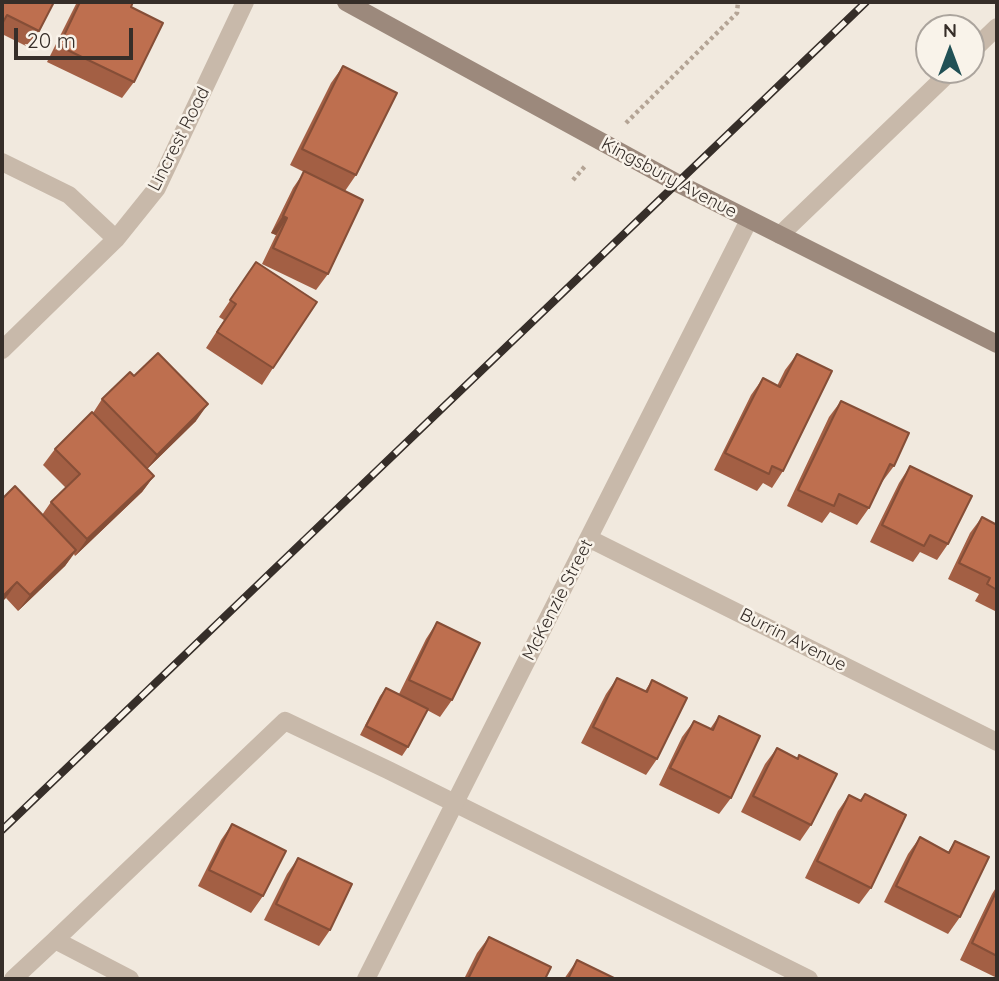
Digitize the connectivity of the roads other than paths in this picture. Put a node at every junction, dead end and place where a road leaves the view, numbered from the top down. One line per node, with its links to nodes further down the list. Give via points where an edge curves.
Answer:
1 (246, 2): 7 (street, Lincrest Road, via 158,188)
2 (346, 2): 5 (street, Kingsbury Avenue)
3 (938, 84): 6 (street)
4 (2, 162): 7 (street, via 69,195)
5 (749, 220): 6 (street, Kingsbury Avenue); 10 (street, McKenzie Street)
6 (780, 234): 8 (street, Kingsbury Avenue)
7 (116, 239): 9 (street, Lincrest Road)
8 (997, 344)
9 (2, 350)
10 (590, 538): 11 (street, Burrin Avenue); 12 (street, McKenzie Street)
11 (997, 742)
12 (455, 803): 13 (street, via 285,721); 16 (street, McKenzie Street); 17 (street)
13 (55, 940): 14 (street); 15 (street)
14 (13, 979)
15 (130, 979)
16 (366, 979)
17 (809, 979)

